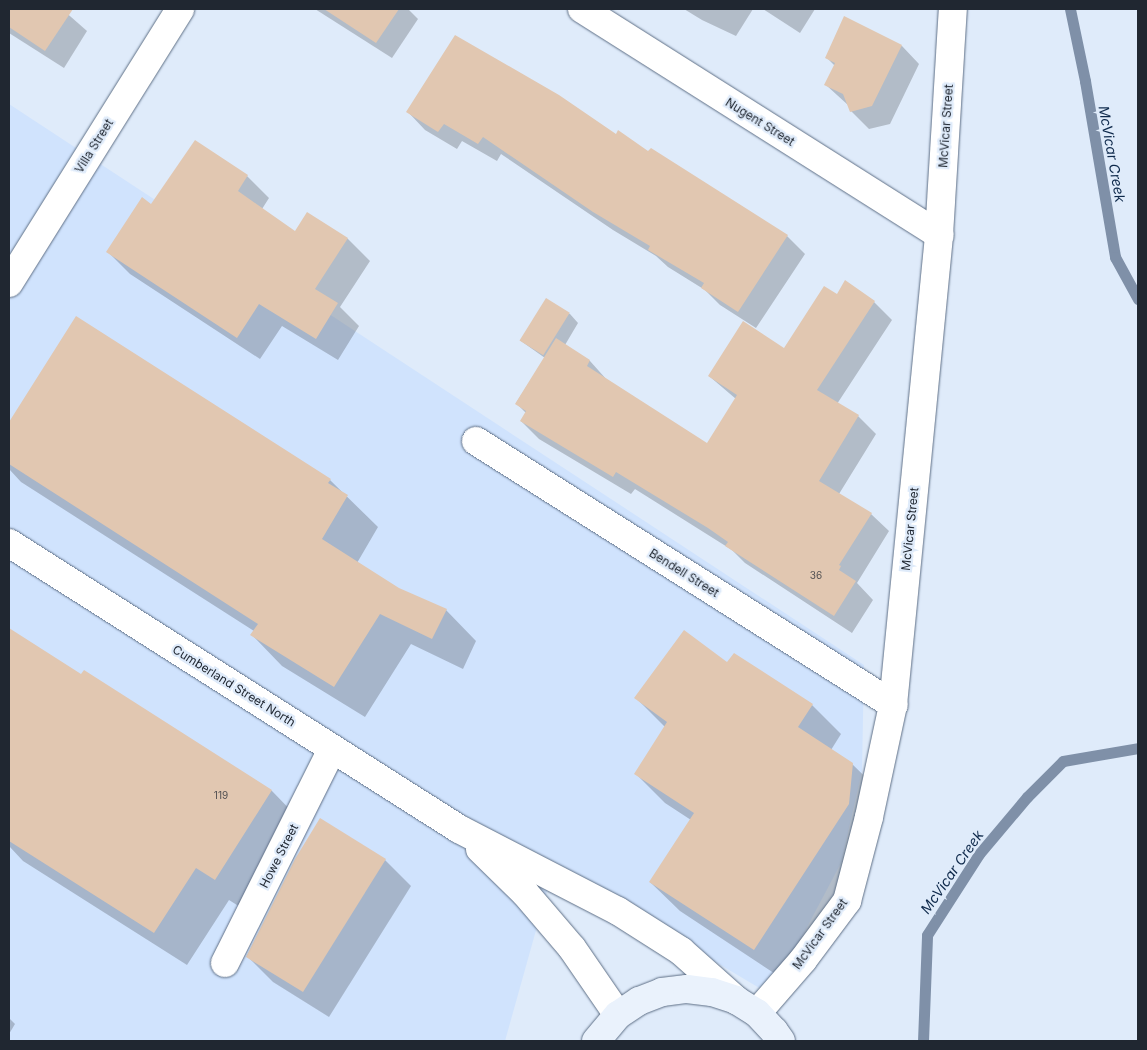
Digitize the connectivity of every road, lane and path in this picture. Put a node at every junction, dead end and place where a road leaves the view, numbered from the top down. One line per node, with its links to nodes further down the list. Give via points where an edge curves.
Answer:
1 (180, 9): 5 (street, Villa Street)
2 (582, 9): 4 (street, Nugent Street)
3 (953, 9): 4 (street, McVicar Street)
4 (939, 235): 8 (street, McVicar Street)
5 (9, 283)
6 (476, 441): 8 (street, Bendell Street)
7 (9, 543): 9 (street, Cumberland Street North)
8 (893, 705): 12 (street, McVicar Street, via 847,901 803,960)
9 (332, 749): 10 (street, Cumberland Street North); 11 (street, Howe Street)
10 (459, 829): 12 (street, Cumberland Street North, via 618,911 681,951); 13 (street, Cumberland Street North, via 525,893 572,948)
11 (225, 963)
12 (746, 1007): 13 (main road, via 712,992 687,989 662,992 639,1001); 14 (main road)
13 (600, 1033)
14 (781, 1041)

